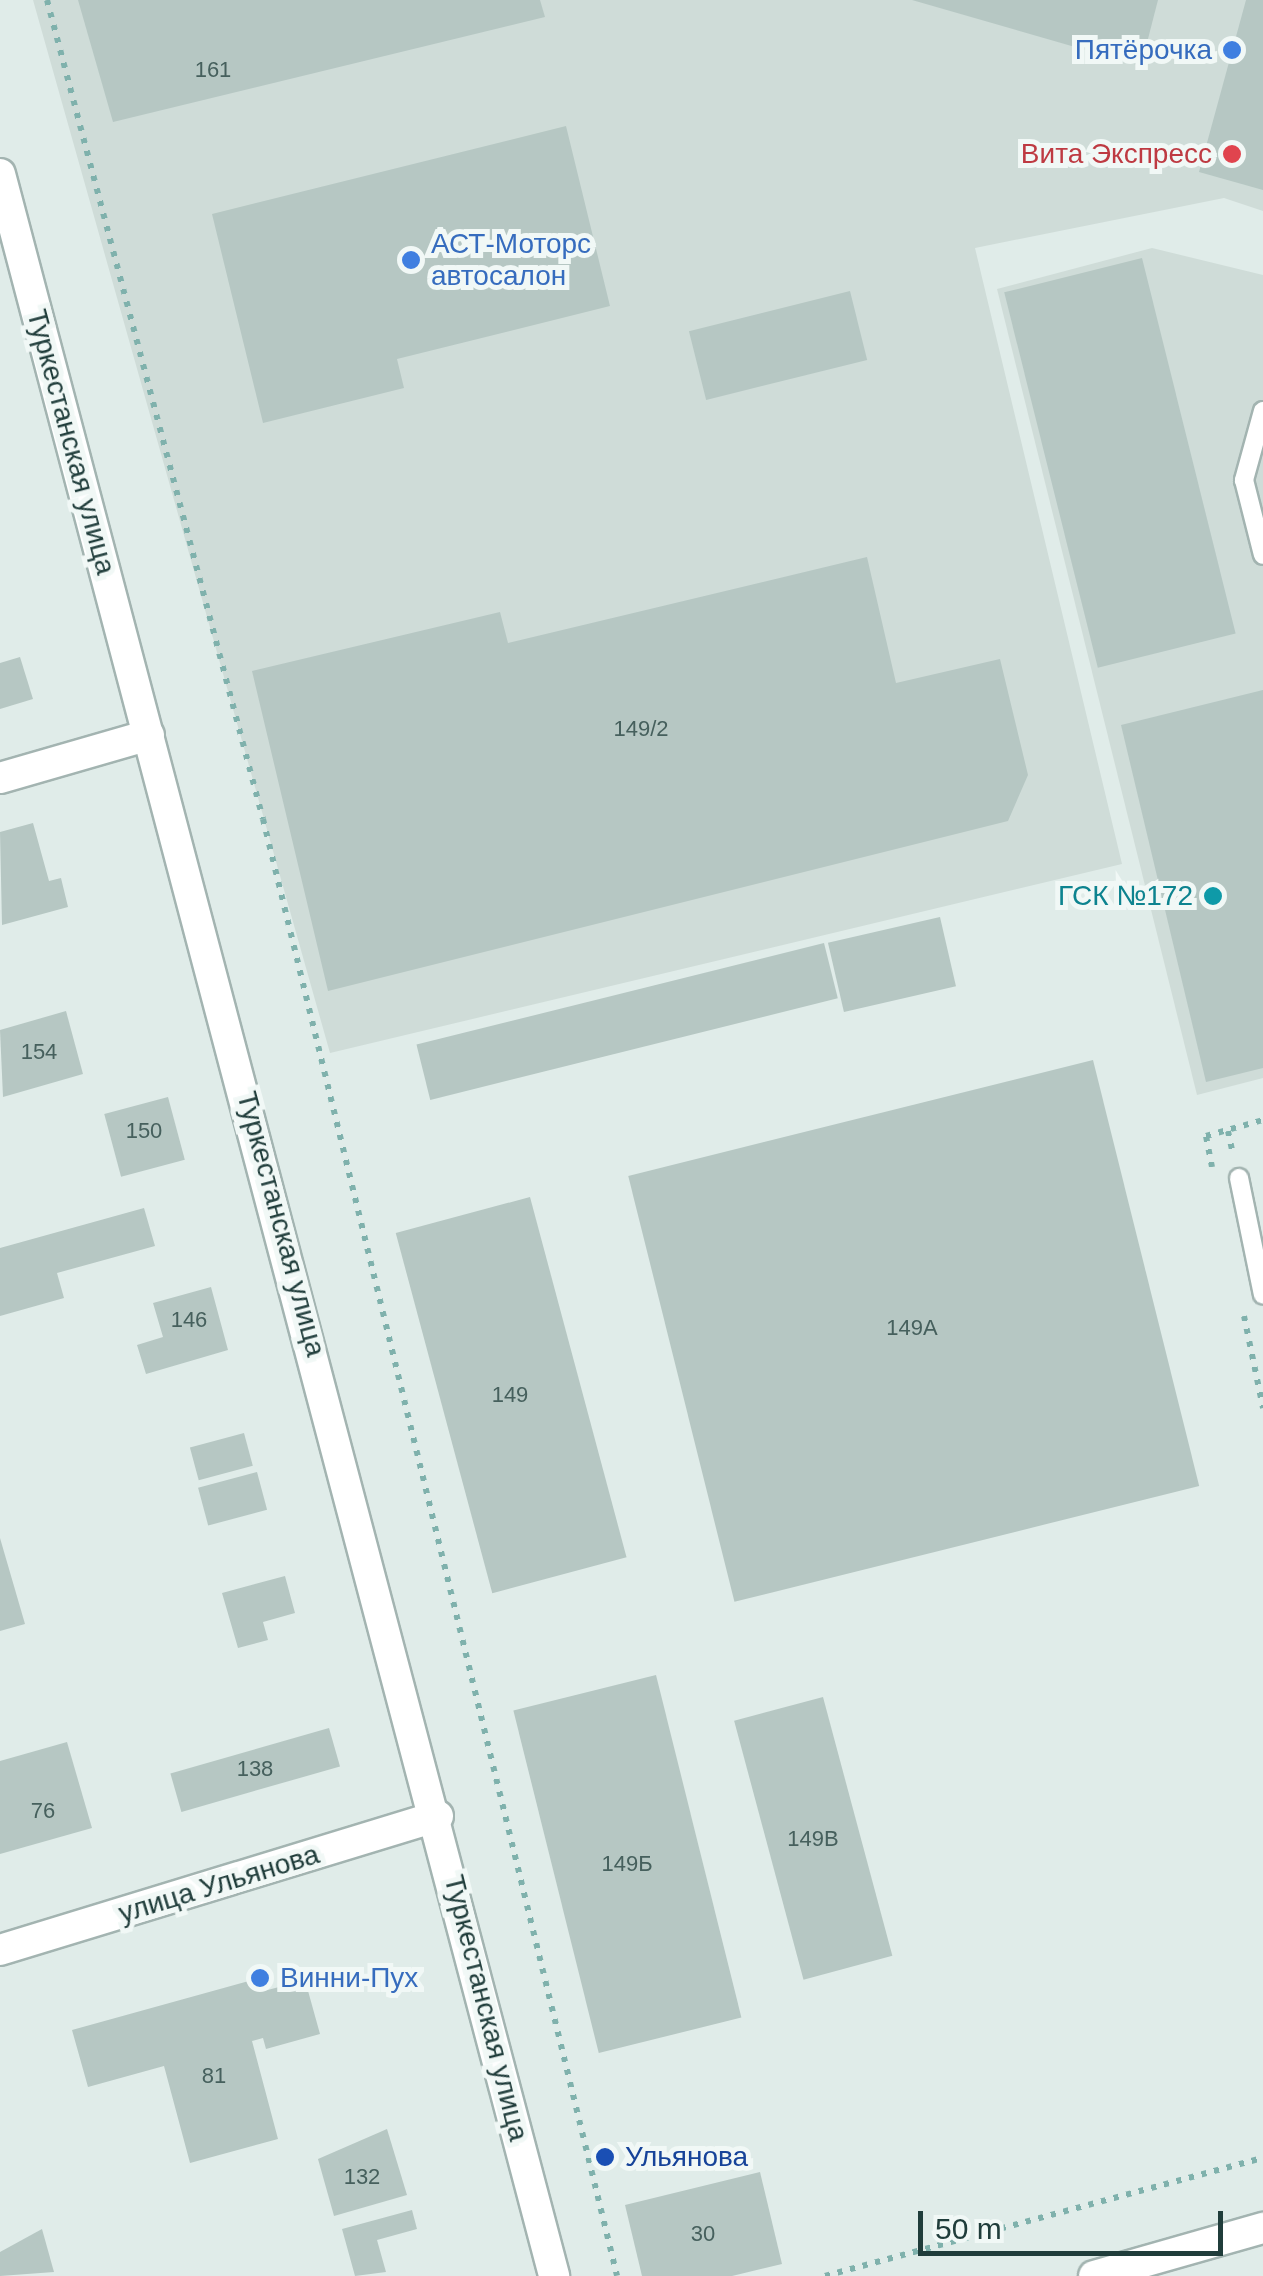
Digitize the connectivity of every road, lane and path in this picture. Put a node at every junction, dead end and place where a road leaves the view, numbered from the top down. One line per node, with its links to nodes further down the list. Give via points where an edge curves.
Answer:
1 (47, 0): 14 (path, via 263,820)
2 (0, 174): 5 (main road, Туркестанская улица)
3 (1263, 412): 4 (lane, via 1244,480)
4 (1263, 555)
5 (149, 735): 6 (main road); 9 (main road, Туркестанская улица)
6 (0, 778)
7 (1239, 1178): 8 (lane)
8 (1263, 1293)
9 (438, 1816): 10 (main road, улица Ульянова); 13 (main road, Туркестанская улица)
10 (0, 1950)
11 (1263, 2158): 15 (path)
12 (1263, 2228): 16 (main road)
13 (554, 2276)
14 (617, 2276)
15 (825, 2276)
16 (1094, 2276)

